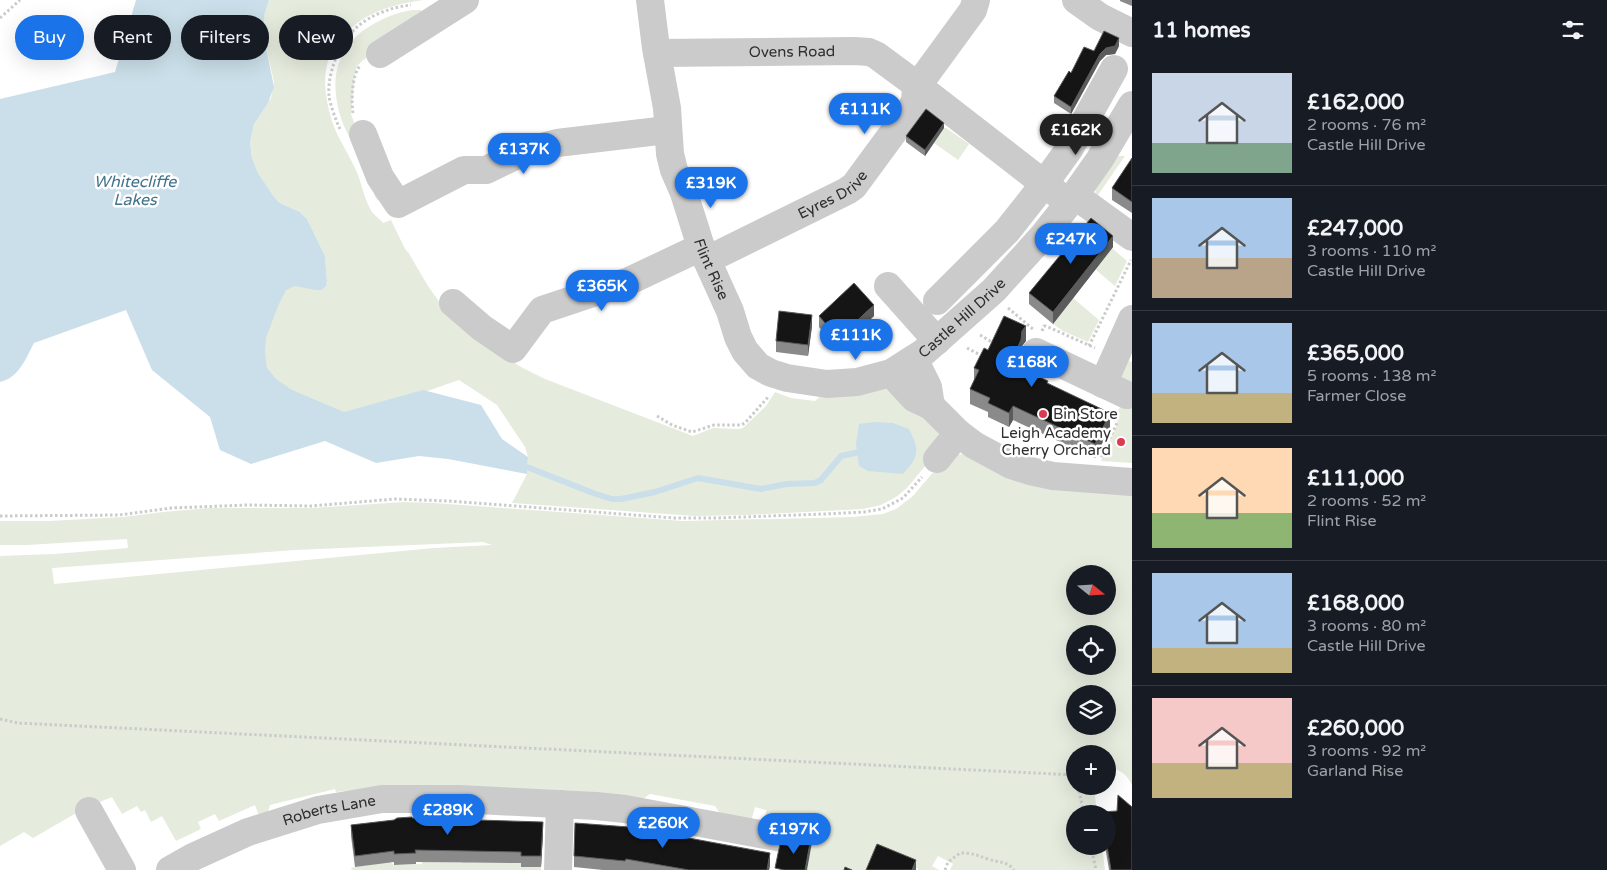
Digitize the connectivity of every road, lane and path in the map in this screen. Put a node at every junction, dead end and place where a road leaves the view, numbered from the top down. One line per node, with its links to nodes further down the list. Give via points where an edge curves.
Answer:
1 (20, 0): 6 (path)
2 (650, 0): 9 (street, Flint Rise)
3 (976, 0): 11 (street, Eyres Drive, via 973,10)
4 (1076, 0): 7 (street)
5 (454, 7): 8 (street); 14 (path, via 408,6 376,14 355,28 339,48 332,69 329,96 338,125)
6 (0, 18)
7 (1132, 33)
8 (380, 54): 14 (path, via 358,67)
9 (657, 54): 11 (street, Ovens Road, via 865,51 876,55); 13 (street, Flint Rise)
10 (1114, 69): 15 (street, via 1070,148)
11 (918, 86): 15 (street); 18 (street, Eyres Drive, via 912,107 852,188 749,240)
12 (1132, 105): 16 (street, Castle Hill Drive, via 1100,159)
13 (668, 130): 14 (street, via 557,143 526,151 486,170 464,170 398,204); 18 (street, Flint Rise, via 674,170)
14 (353, 133)
15 (1044, 184): 16 (street); 21 (street, via 1007,231)
16 (1071, 199): 17 (street); 26 (street, Castle Hill Drive, via 1000,284)
17 (1132, 237)
18 (704, 253): 22 (street, Eyres Drive, via 542,310 513,349); 33 (street, Flint Rise, via 745,352 758,366)
19 (1132, 257): 29 (path)
20 (888, 286): 26 (street)
21 (937, 301)
22 (453, 303)
23 (1008, 308): 27 (path)
24 (1132, 319): 34 (street)
25 (980, 335): 28 (path)
26 (937, 341): 32 (street, Castle Hill Drive)
27 (1038, 343): 34 (street)
28 (996, 345)
29 (1089, 346)
30 (967, 348): 31 (path)
31 (986, 358)
32 (903, 366): 33 (street, Flint Rise, via 857,382 836,384); 37 (street, Castle Hill Drive, via 928,387 931,406)
33 (779, 376): 36 (path, via 766,400 741,425 714,425 692,432)
34 (1103, 384): 35 (street)
35 (1127, 395)
36 (657, 416)
37 (958, 433): 38 (street); 39 (street, Castle Hill Drive, via 990,455 1030,471 1053,476)
38 (937, 459): 40 (path, via 902,498 882,509 864,512 700,518 395,500 312,506 247,504 171,508 119,515)
39 (1132, 482)
40 (0, 516)
41 (0, 718): 42 (path, via 18,723)
42 (1066, 775)
43 (560, 804): 45 (street, Roberts Lane, via 622,809); 48 (street, Roberts Lane, via 382,799 318,810 248,832); 49 (street)
44 (89, 811): 47 (street)
45 (793, 840)
46 (1093, 855): 52 (path)
47 (122, 870)
48 (170, 870)
49 (558, 870)
50 (945, 870): 51 (path, via 948,862 960,853 972,853 1003,862)
51 (1014, 870)
52 (1096, 870)

